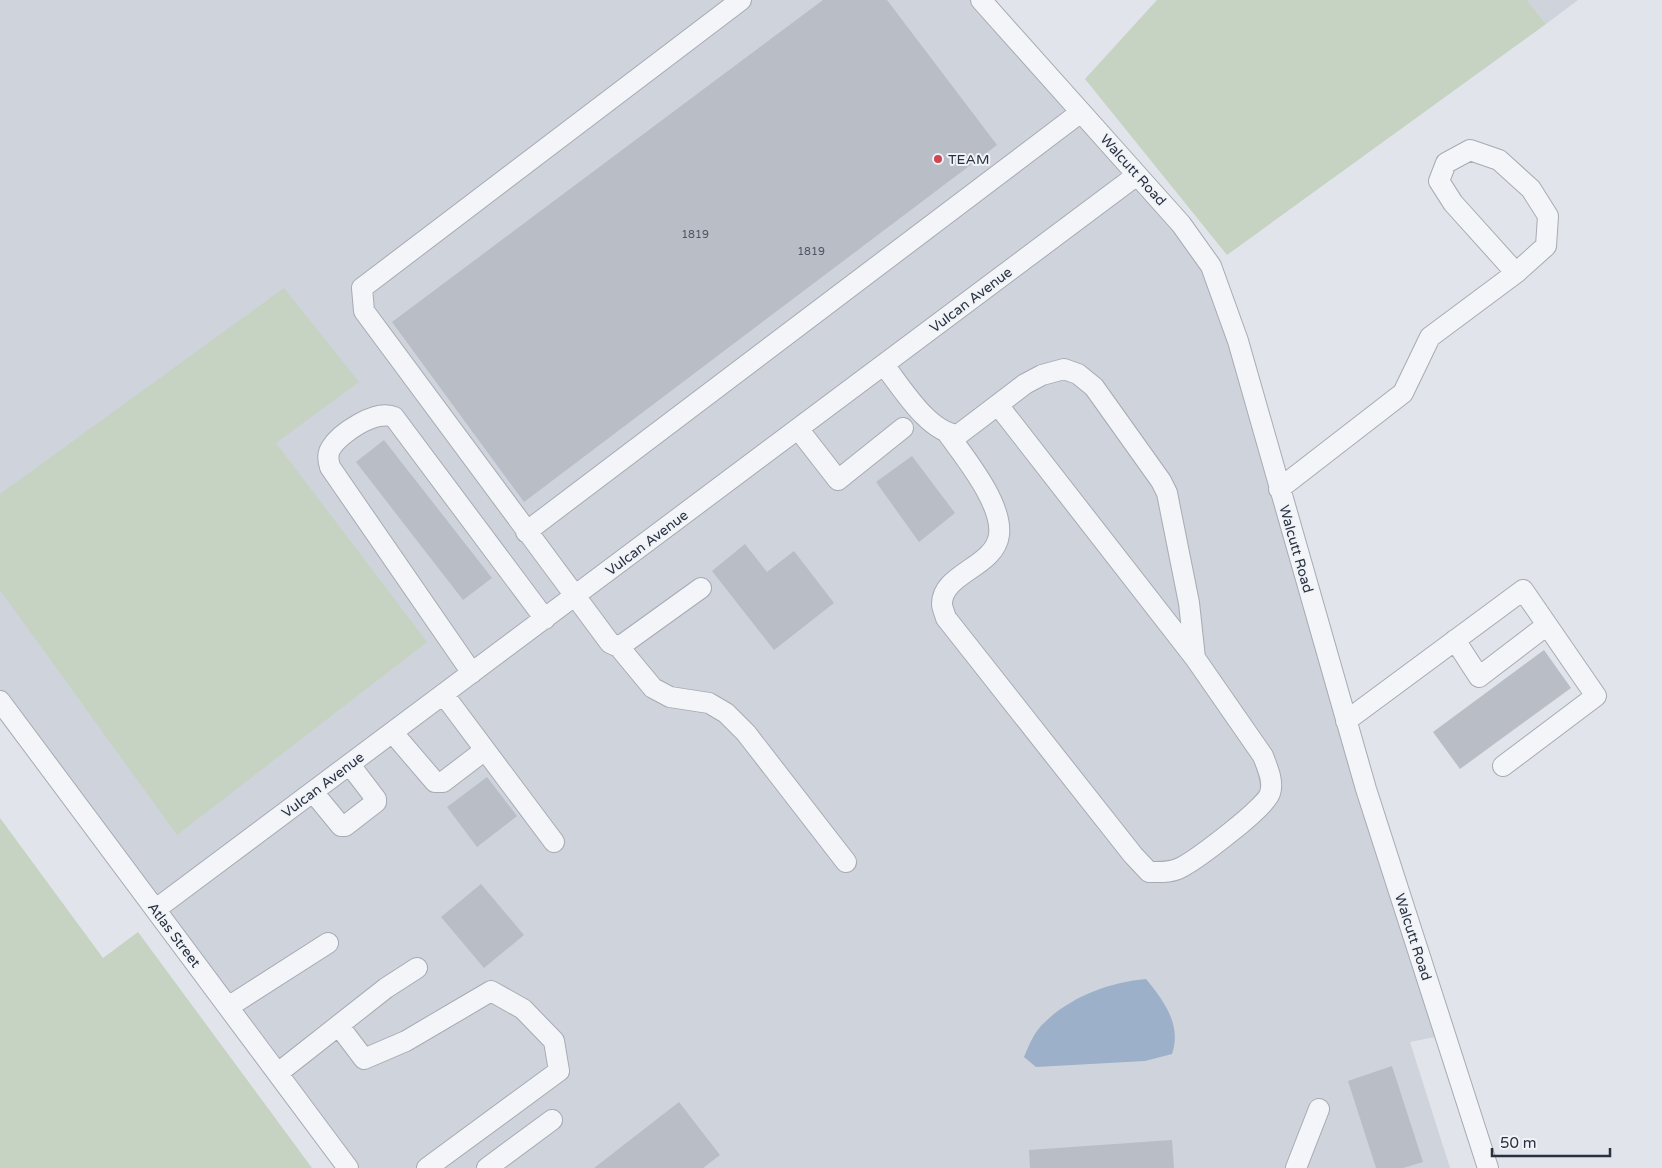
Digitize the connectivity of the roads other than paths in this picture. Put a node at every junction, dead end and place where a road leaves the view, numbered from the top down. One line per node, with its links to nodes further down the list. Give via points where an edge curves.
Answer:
1 (741, 0): 12 (street, via 362,288 364,312)
2 (981, 0): 3 (street, Walcutt Road)
3 (1081, 112): 4 (street, Walcutt Road); 12 (street)
4 (1138, 175): 6 (street, Vulcan Avenue); 11 (street, Walcutt Road, via 1181,224 1211,266 1238,341)
5 (1516, 273): 5 (street, via 1546,246 1548,216 1531,189 1499,160 1470,150 1446,162 1440,181 1454,203); 11 (street, via 1430,337 1403,392)
6 (884, 365): 9 (street, Vulcan Avenue); 10 (street, via 934,426)
7 (998, 406): 10 (street, via 958,435); 19 (street); 19 (street, via 1025,384 1064,369 1078,374 1094,387 1167,494 1189,603)
8 (903, 428): 9 (street, via 838,480)
9 (799, 430): 14 (street, Vulcan Avenue)
10 (948, 434): 19 (street, via 988,492 999,535 992,553 945,592 942,604 946,618 1149,872 1166,873 1182,867 1260,809 1270,794 1270,774 1263,756)
11 (1279, 488): 23 (street, Walcutt Road)
12 (526, 532): 14 (street)
13 (701, 588): 18 (street)
14 (575, 597): 15 (street, Vulcan Avenue); 18 (street, via 610,643)
15 (545, 619): 20 (street, Vulcan Avenue); 20 (street, via 394,417 387,414 367,419 336,441 328,457 330,467)
16 (1547, 626): 17 (street, via 1523,590); 17 (street, via 1478,677); 27 (street, via 1596,696)
17 (1455, 640): 23 (street)
18 (619, 647): 30 (street, via 653,688 670,697 709,703 726,712)
19 (1196, 658)
20 (472, 673): 21 (street, Vulcan Avenue)
21 (444, 695): 24 (street, Vulcan Avenue); 25 (street)
22 (0, 702): 31 (street, Atlas Street)
23 (1346, 721): 43 (street, Walcutt Road)
24 (393, 733): 25 (street, via 435,782 444,782); 26 (street, Vulcan Avenue)
25 (485, 750): 29 (street)
26 (350, 765): 28 (street, Vulcan Avenue); 28 (street, via 376,802 345,826 341,826)
27 (1503, 766)
28 (313, 792): 31 (street, Vulcan Avenue)
29 (554, 842)
30 (846, 862)
31 (156, 909): 34 (street, Atlas Street)
32 (328, 943): 34 (street)
33 (417, 968): 35 (street)
34 (228, 1007): 36 (street, Atlas Street)
35 (339, 1026): 36 (street); 40 (street, via 364,1059 406,1041 491,991 523,1009 554,1041 559,1071)
36 (278, 1073): 39 (street, Atlas Street)
37 (1318, 1108): 42 (street)
38 (552, 1120): 41 (street)
39 (348, 1168)
40 (427, 1168)
41 (488, 1168)
42 (1296, 1168)
43 (1488, 1168)

